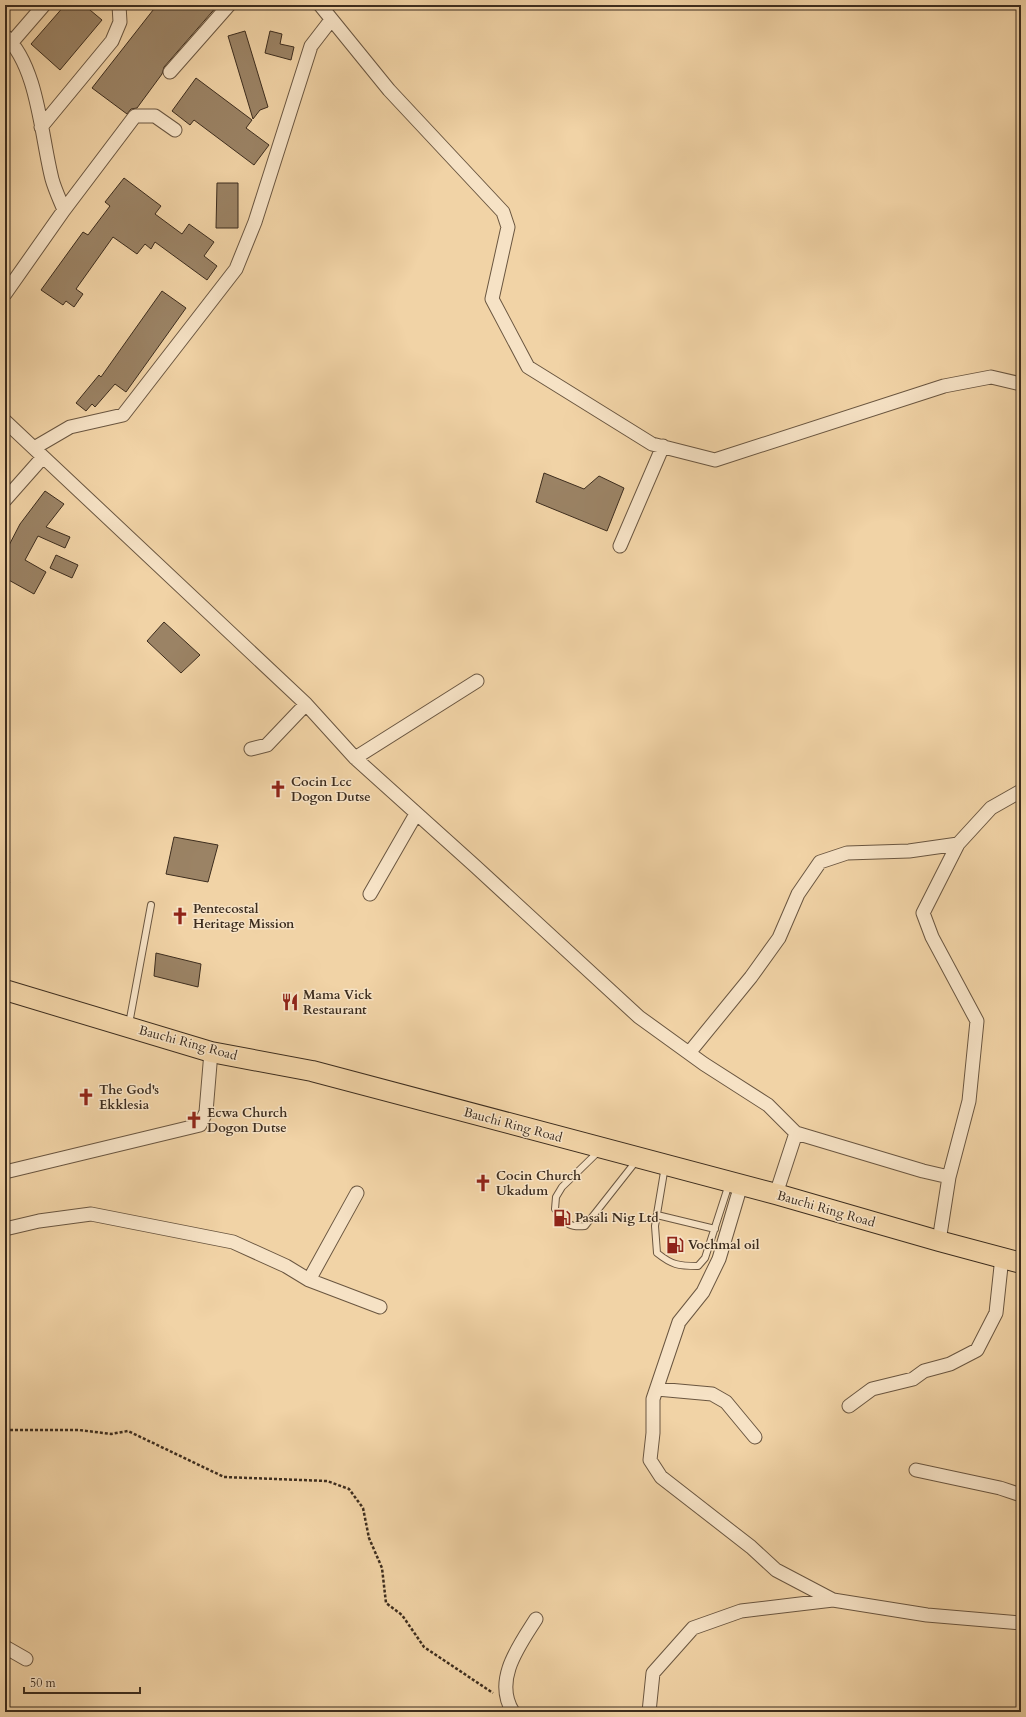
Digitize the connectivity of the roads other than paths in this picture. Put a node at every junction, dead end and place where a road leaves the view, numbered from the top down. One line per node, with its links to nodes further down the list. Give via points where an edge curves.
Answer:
1 (44, 5): 6 (street)
2 (118, 5): 8 (street, via 120,22 112,41)
3 (230, 5): 7 (street)
4 (320, 5): 5 (street)
5 (331, 20): 14 (street, via 389,90 502,212 508,227 492,299 528,367 652,444); 15 (street, via 311,46 255,222 236,269 123,415 70,427)
6 (9, 39): 8 (street, via 31,79)
7 (170, 72)
8 (41, 127): 10 (street, via 52,180)
9 (175, 130): 10 (street, via 155,116 135,116)
10 (64, 210): 11 (street)
11 (5, 294)
12 (1021, 384): 14 (street, via 991,377 944,386 715,460)
13 (5, 421): 15 (street)
14 (663, 446): 17 (street)
15 (39, 453): 16 (street); 19 (street)
16 (5, 500)
17 (620, 546)
18 (477, 681): 21 (street)
19 (306, 704): 20 (street, via 267,744); 21 (street)
20 (251, 749)
21 (355, 758): 23 (street)
22 (1021, 791): 24 (street, via 992,808)
23 (416, 814): 25 (street); 30 (street, via 639,1017)
24 (958, 844): 30 (street, via 909,851 846,853 820,862 798,894 779,938); 36 (street, via 923,913 932,937 977,1021 969,1101)
25 (370, 894)
26 (152, 905): 28 (lane)
27 (5, 990): 28 (main road, Bauchi Ring Road)
28 (128, 1027): 29 (main road, Bauchi Ring Road)
29 (211, 1052): 32 (main road, Bauchi Ring Road, via 312,1071); 35 (street, via 206,1112 200,1125)
30 (689, 1053): 31 (street, via 768,1105)
31 (796, 1133): 36 (street); 39 (street)
32 (602, 1148): 33 (main road, Bauchi Ring Road); 33 (lane, via 562,1187 556,1198 555,1209 568,1225 585,1226)
33 (639, 1158): 34 (main road, Bauchi Ring Road)
34 (666, 1165): 37 (main road, Bauchi Ring Road); 40 (lane)
35 (5, 1172)
36 (949, 1177): 43 (street)
37 (735, 1183): 39 (main road, Bauchi Ring Road); 42 (lane); 48 (street, via 719,1259 703,1292 680,1322)
38 (357, 1193): 46 (street)
39 (776, 1194): 43 (main road, Bauchi Ring Road)
40 (656, 1215): 42 (lane); 42 (lane, via 654,1226 657,1253 670,1263 698,1266 706,1258)
41 (5, 1229): 46 (street, via 39,1221 91,1214 233,1242)
42 (715, 1229)
43 (939, 1241): 44 (main road, Bauchi Ring Road)
44 (1002, 1258): 45 (main road, Bauchi Ring Road); 49 (street, via 996,1313 977,1350 950,1364 924,1371 913,1379 872,1389)
45 (1021, 1263)
46 (310, 1280): 47 (street)
47 (380, 1307)
48 (657, 1389): 50 (street, via 712,1394 726,1402); 53 (street, via 653,1399 650,1460 661,1477 752,1547 776,1570)
49 (849, 1406)
50 (755, 1437)
51 (916, 1470): 52 (street)
52 (1021, 1495)
53 (833, 1600): 55 (street, via 927,1615); 59 (street, via 741,1611 693,1628 653,1673)
54 (536, 1619): 58 (street, via 506,1675)
55 (1021, 1622)
56 (5, 1647): 57 (street)
57 (26, 1659)
58 (510, 1707)
59 (649, 1712)

